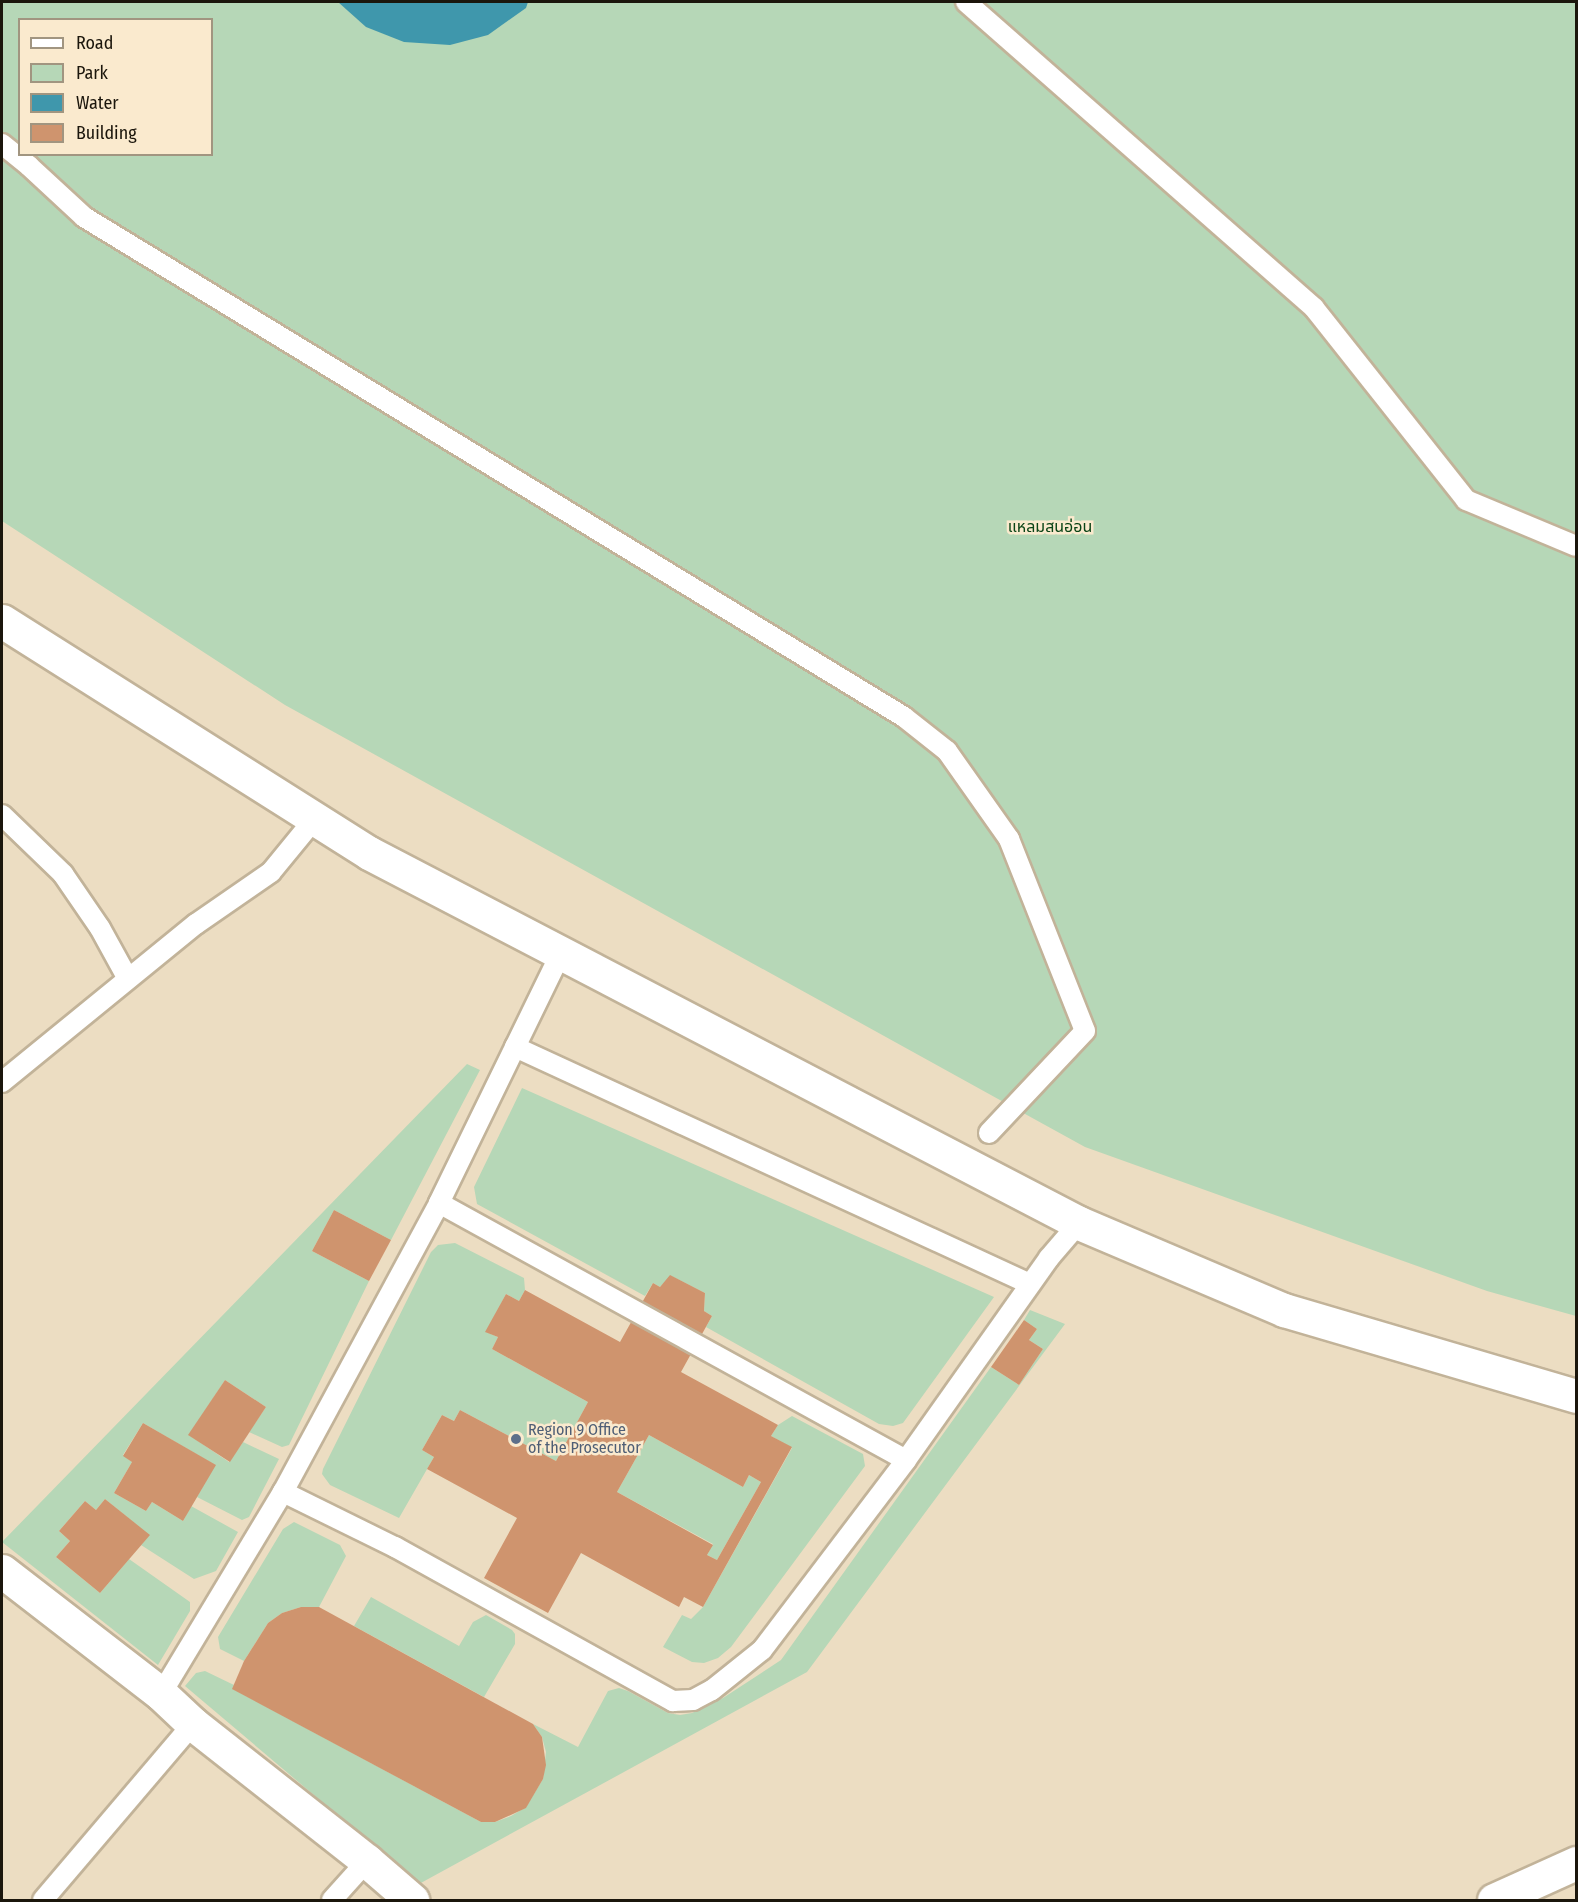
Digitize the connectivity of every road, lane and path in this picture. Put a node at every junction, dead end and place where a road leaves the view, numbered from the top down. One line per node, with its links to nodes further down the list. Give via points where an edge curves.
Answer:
1 (966, 2): 3 (lane, via 1314,308 1466,500)
2 (2, 144): 11 (lane, via 84,217 904,717 947,752 1009,839 1085,1030)
3 (1576, 546)
4 (2, 621): 6 (street)
5 (2, 815): 8 (lane, via 63,874 100,928)
6 (316, 817): 7 (street, via 369,853); 8 (lane, via 272,872 196,924)
7 (561, 953): 9 (lane); 13 (street)
8 (128, 979): 10 (lane)
9 (515, 1047): 12 (lane); 14 (lane)
10 (2, 1082)
11 (989, 1133)
12 (439, 1203): 16 (lane); 17 (lane)
13 (1079, 1223): 14 (lane); 15 (street, via 1284,1310)
14 (1030, 1284): 16 (lane)
15 (1576, 1396)
16 (906, 1460): 17 (lane, via 762,1650 712,1690 693,1700 673,1701 395,1547)
17 (283, 1492): 19 (lane)
18 (2, 1571): 19 (street)
19 (161, 1694): 20 (street)
20 (193, 1724): 21 (street); 23 (lane)
21 (367, 1861): 24 (lane); 25 (street)
22 (1576, 1863): 26 (street)
23 (43, 1900)
24 (332, 1900)
25 (412, 1900)
26 (1494, 1900)

